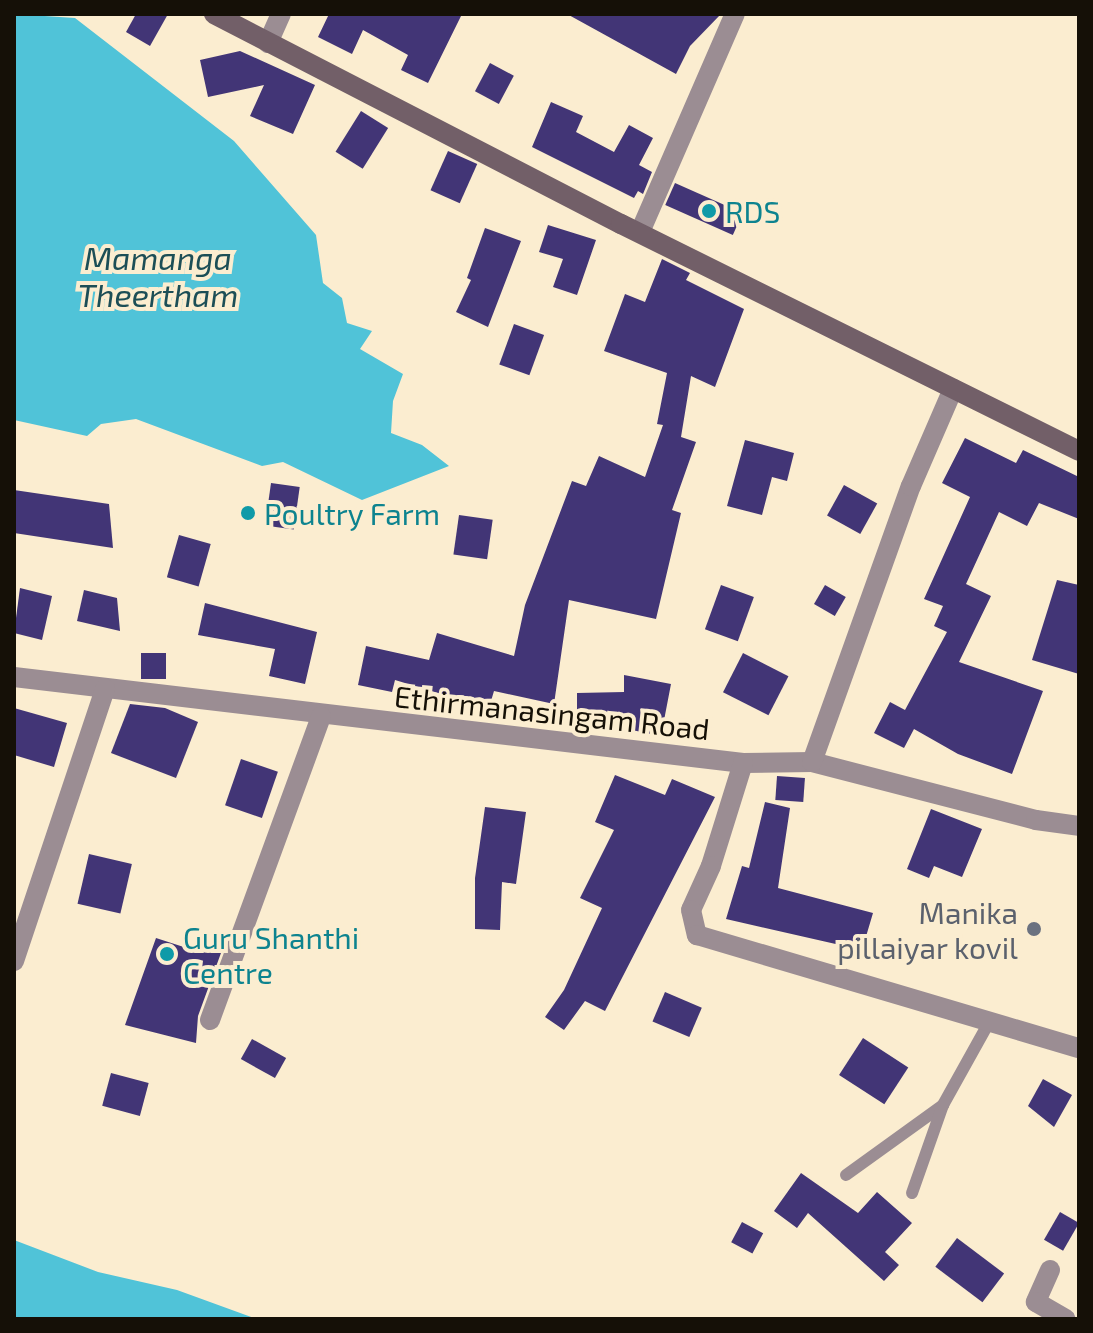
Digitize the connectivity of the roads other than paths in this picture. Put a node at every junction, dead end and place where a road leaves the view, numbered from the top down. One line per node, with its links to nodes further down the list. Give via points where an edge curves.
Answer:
1 (214, 14): 4 (main road)
2 (281, 14): 4 (street)
3 (735, 14): 5 (street)
4 (268, 43): 5 (main road)
5 (640, 232): 6 (main road)
6 (953, 389): 7 (main road); 11 (street, via 911,486)
7 (1079, 451)
8 (14, 677): 9 (street, Ethirmanasingam Road)
9 (105, 689): 10 (street, Ethirmanasingam Road); 14 (street)
10 (321, 717): 12 (street, Ethirmanasingam Road); 15 (street)
11 (812, 762): 12 (street, Ethirmanasingam Road); 13 (street, Ethirmanasingam Road, via 1036,820)
12 (743, 763): 16 (street, via 711,866 691,910 697,935)
13 (1079, 826)
14 (14, 961)
15 (210, 1020)
16 (988, 1024): 17 (street); 18 (lane)
17 (1079, 1048)
18 (943, 1105): 19 (lane); 20 (lane)
19 (846, 1175)
20 (912, 1193)
21 (1050, 1270): 22 (street, via 1036,1302)
22 (1065, 1319)

